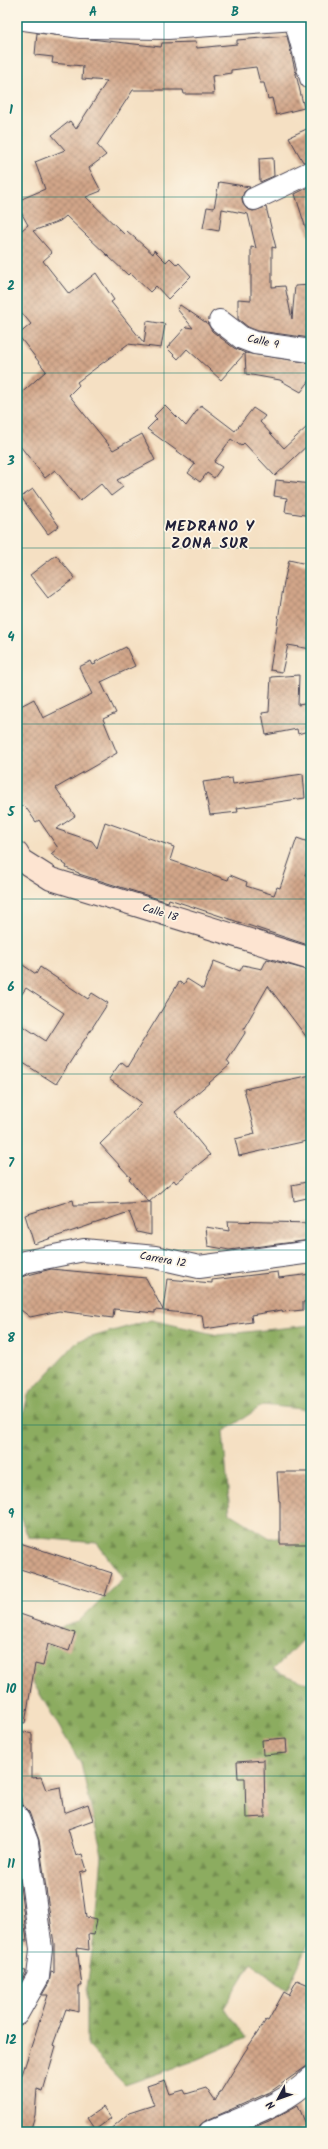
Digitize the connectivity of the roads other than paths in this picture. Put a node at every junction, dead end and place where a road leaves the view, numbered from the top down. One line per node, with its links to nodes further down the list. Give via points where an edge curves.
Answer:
1 (17, 18): 3 (street, via 81,28)
2 (303, 18): 3 (street); 4 (street)
3 (168, 22)
4 (311, 78)
5 (311, 172): 6 (street)
6 (254, 199)
7 (220, 321): 8 (street, Calle 9, via 242,338)
8 (311, 351)
9 (17, 853): 10 (main road, Calle 18, via 21,860 51,879)
10 (311, 959)
11 (311, 1252): 12 (street, Carrera 12, via 199,1267 155,1257 84,1250 24,1262)
12 (17, 1266)
13 (17, 1816): 14 (street, via 27,1842 41,1948 38,1977)
14 (17, 2014)
15 (311, 2078): 16 (street, via 281,2100)
16 (210, 2132)

